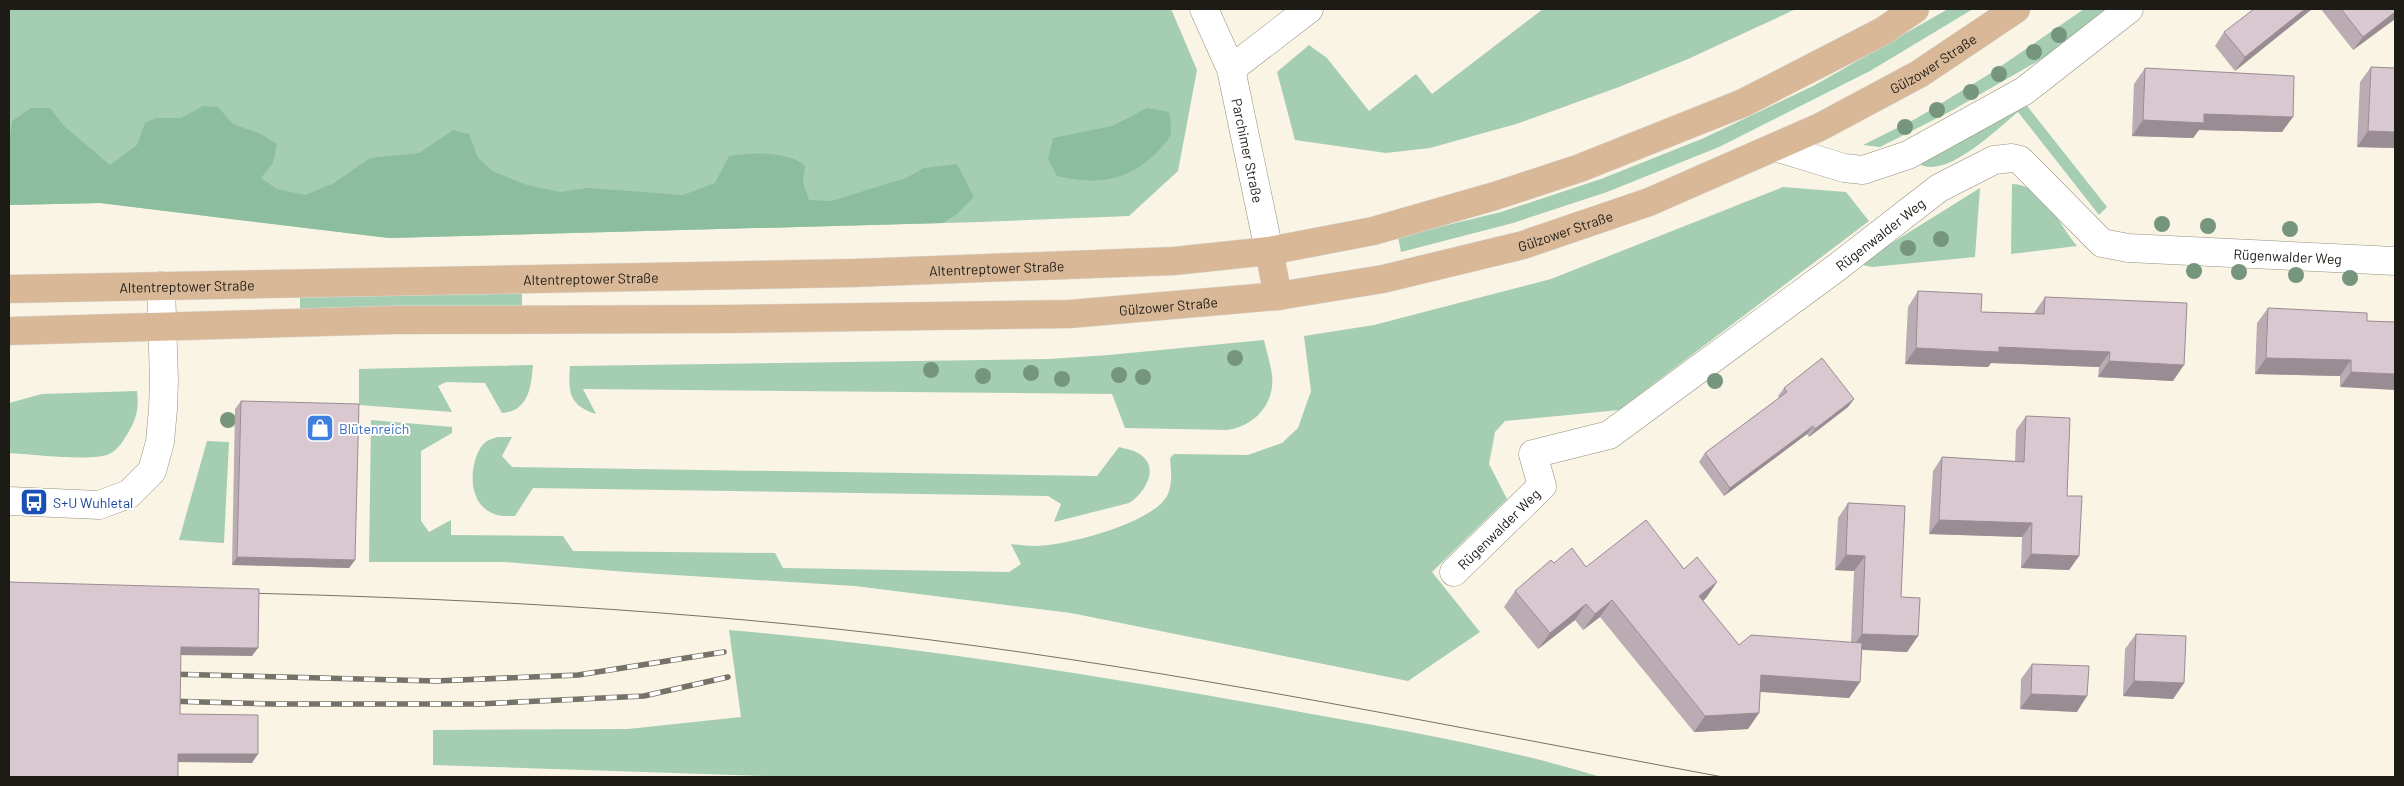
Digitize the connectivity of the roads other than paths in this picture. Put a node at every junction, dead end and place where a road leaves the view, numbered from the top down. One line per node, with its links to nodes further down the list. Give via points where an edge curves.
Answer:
1 (1204, 9): 6 (street, Parchimer Straße)
2 (1309, 9): 6 (street)
3 (1915, 9): 8 (main road, via 1883,31 1742,103 1580,168 1373,231)
4 (2016, 9): 7 (main road, Gülzower Straße, via 1920,74)
5 (2129, 9): 7 (street, via 2024,91 1908,155 1863,170 1844,168)
6 (1231, 68): 8 (street, Parchimer Straße)
7 (1775, 147): 12 (main road, Gülzower Straße, via 1650,202 1523,244 1383,279)
8 (1269, 251): 10 (main road, Altentreptower Straße, via 1174,261 854,273); 12 (main road, Parchimer Straße)
9 (2395, 261): 16 (street, Rügenwalder Weg, via 2128,248 2102,243 2020,160 1994,160 1939,188 1609,435 1533,454 1542,486)
10 (161, 286): 11 (main road, Altentreptower Straße); 13 (street)
11 (9, 289)
12 (1278, 296): 13 (main road, Gülzower Straße, via 1070,314 395,320)
13 (162, 327): 14 (main road); 15 (street, via 163,409 160,442 152,471 129,494 99,504)
14 (9, 331)
15 (9, 501)
16 (1454, 572)

